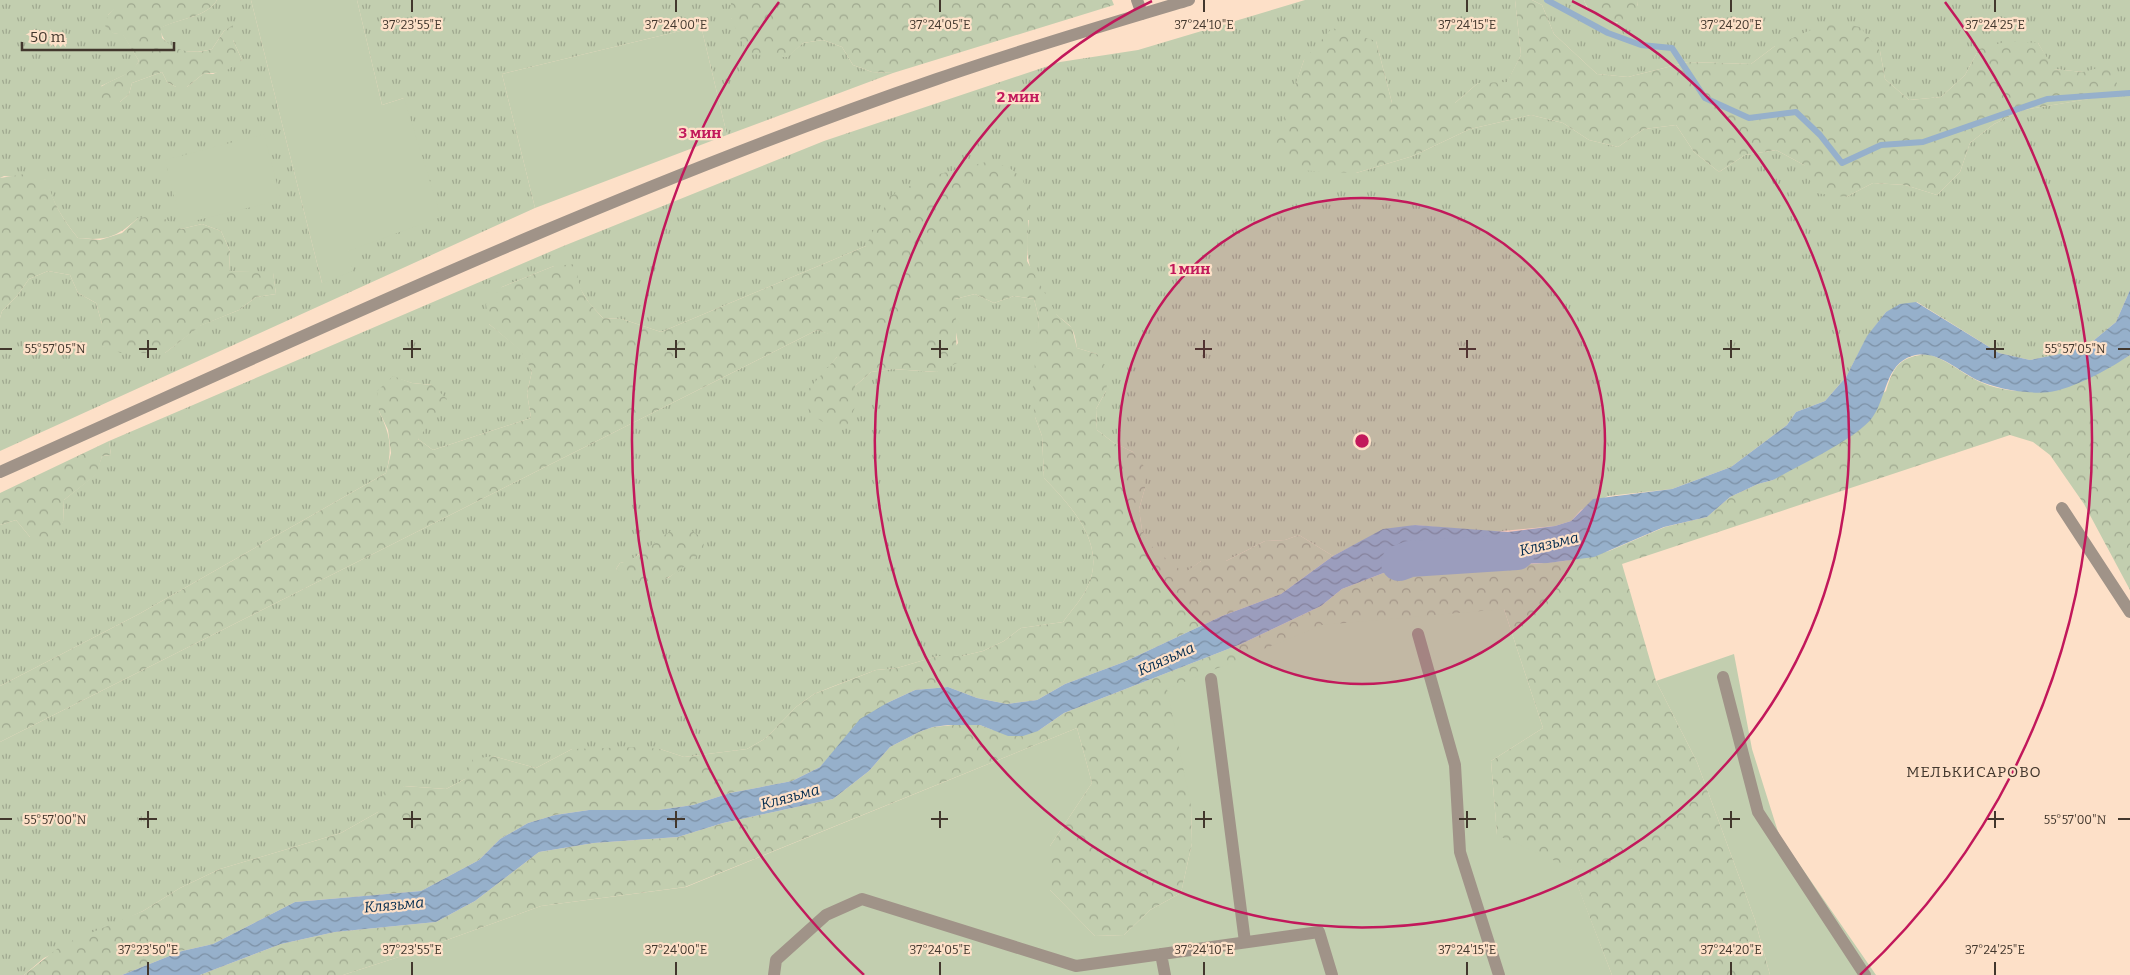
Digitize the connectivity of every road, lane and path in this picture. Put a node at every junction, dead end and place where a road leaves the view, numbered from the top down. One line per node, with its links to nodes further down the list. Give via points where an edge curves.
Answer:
1 (1137, 0): 3 (street)
2 (1189, 0): 3 (street)
3 (1142, 14): 4 (street, via 937,79 750,148 443,274)
4 (0, 472)
5 (2062, 508): 6 (street)
6 (2130, 612)
7 (1418, 634): 15 (street, via 1455,765 1460,852)
8 (1723, 677): 16 (street, via 1758,812)
9 (1211, 679): 10 (street)
10 (1245, 942): 11 (street); 14 (street, via 1319,932)
11 (1161, 954): 12 (street, via 1076,966 862,899 826,915 776,960); 13 (street)
12 (774, 975)
13 (1165, 975)
14 (1332, 975)
15 (1499, 975)
16 (1865, 975)

